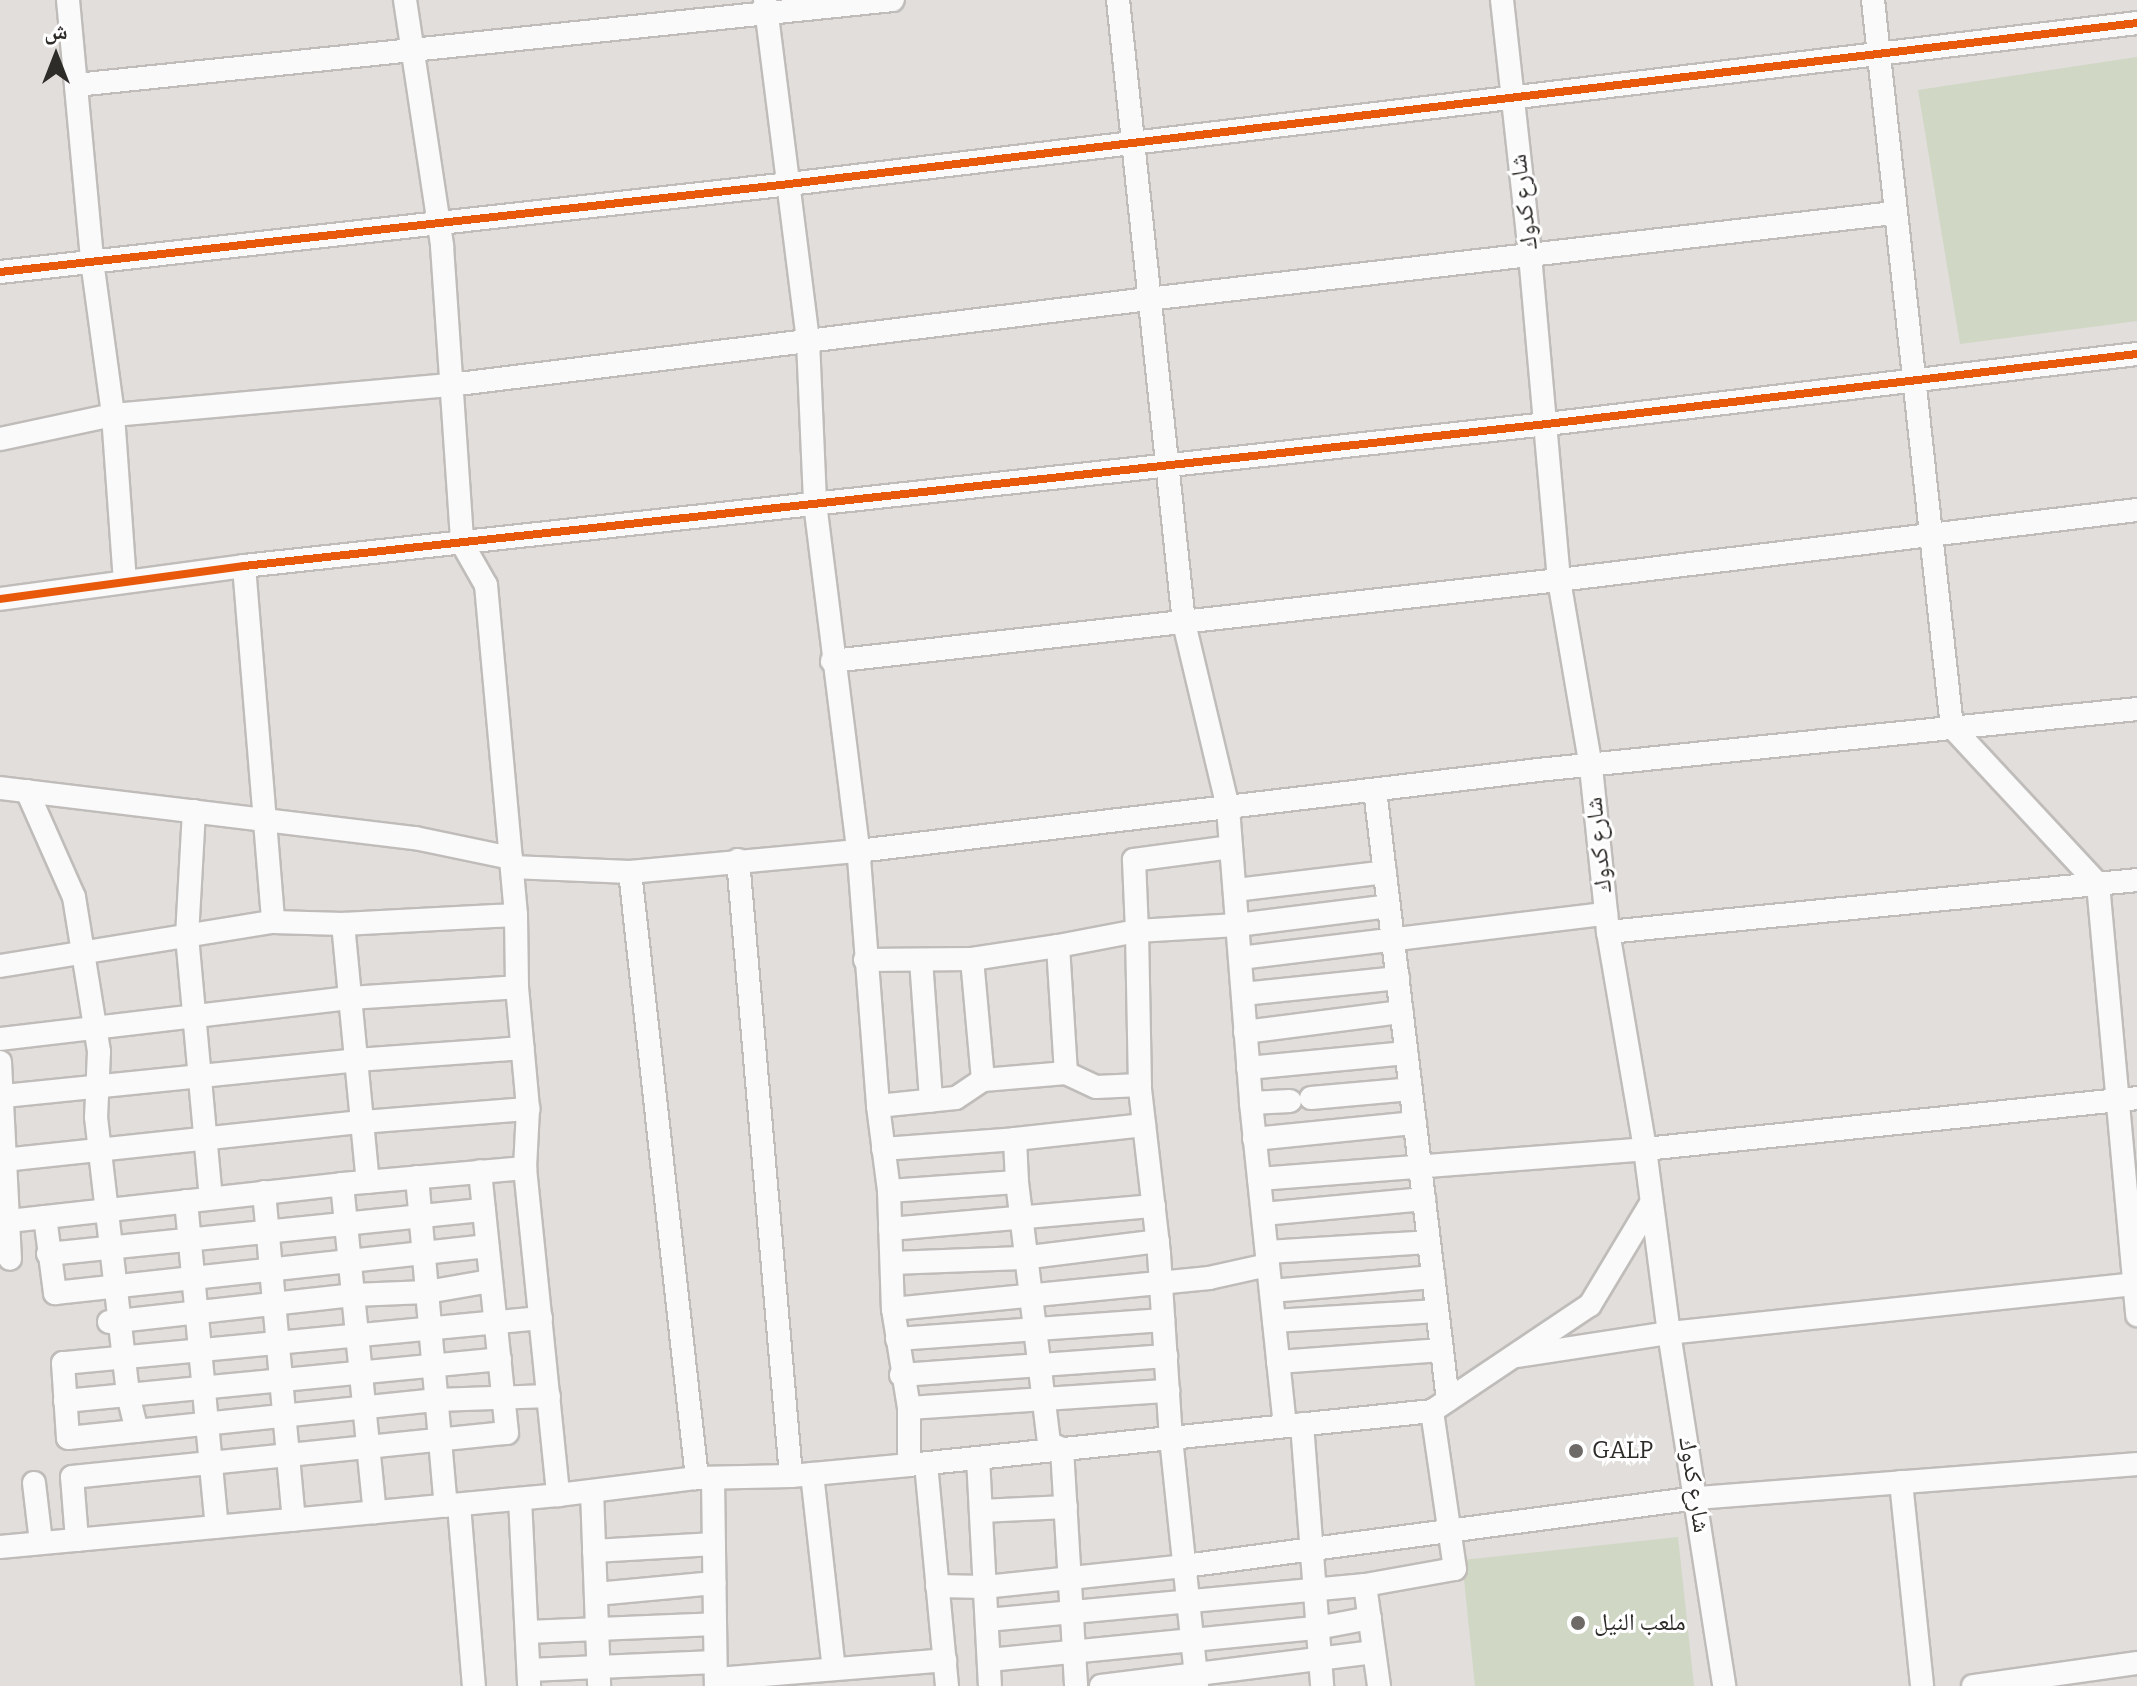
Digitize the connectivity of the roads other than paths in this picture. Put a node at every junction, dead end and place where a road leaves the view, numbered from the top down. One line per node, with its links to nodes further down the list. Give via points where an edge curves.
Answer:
1 (68, 0): 11 (street)
2 (405, 0): 9 (street)
3 (893, 0): 7 (street)
4 (1118, 0): 13 (street)
5 (1502, 0): 12 (street, شارع كدوك)
6 (1873, 0): 10 (street)
7 (766, 7): 9 (street); 14 (street)
8 (2137, 23): 10 (street)
9 (410, 50): 11 (street); 16 (street)
10 (1878, 51): 12 (street); 15 (street)
11 (76, 85): 18 (street)
12 (1512, 95): 13 (street); 17 (street, شارع كدوك)
13 (1132, 141): 14 (street); 20 (street)
14 (789, 184): 16 (street); 21 (street)
15 (1894, 213): 17 (street); 23 (street)
16 (437, 222): 18 (street); 24 (street)
17 (1530, 255): 20 (street); 26 (street, شارع كدوك)
18 (92, 261): 19 (street); 25 (street)
19 (0, 272)
20 (1148, 299): 21 (street); 28 (street)
21 (808, 341): 24 (street); 29 (street)
22 (2137, 354): 23 (street)
23 (1912, 381): 26 (street); 31 (street)
24 (450, 385): 25 (street); 32 (street)
25 (113, 415): 27 (street); 35 (street)
26 (1547, 424): 28 (street); 34 (street, شارع كدوك)
27 (0, 439)
28 (1165, 463): 29 (street); 37 (street)
29 (815, 503): 32 (street); 38 (street)
30 (2137, 510): 31 (street)
31 (1933, 535): 34 (street); 40 (street)
32 (462, 543): 33 (street); 51 (street, via 486,585)
33 (244, 566): 35 (street); 47 (street)
34 (1559, 580): 37 (street); 41 (street, شارع كدوك)
35 (125, 581): 36 (street)
36 (0, 599)
37 (1184, 623): 38 (street); 45 (street)
38 (832, 661): 49 (street)
39 (2137, 709): 40 (street)
40 (1952, 727): 41 (street); 55 (street)
41 (1591, 767): 43 (street); 60 (street, شارع كدوك)
42 (0, 788): 44 (street)
43 (1375, 790): 45 (street); 53 (street)
44 (27, 791): 46 (street); 67 (street, via 74,897)
45 (1228, 808): 48 (street); 49 (street)
46 (194, 811): 47 (street); 64 (street)
47 (268, 820): 51 (street, via 415,838); 59 (street)
48 (1231, 847): 56 (street); 63 (street, via 1134,860)
49 (858, 851): 50 (street); 70 (street)
50 (738, 860): 52 (street); 209 (street)
51 (511, 863): 52 (street); 58 (street)
52 (630, 872): 210 (street)
53 (1385, 872): 56 (street); 57 (street)
54 (2137, 880): 55 (street)
55 (2098, 884): 60 (street); 94 (street)
56 (1235, 890): 62 (street)
57 (1389, 906): 62 (street); 65 (street)
58 (516, 915): 61 (street); 74 (street)
59 (273, 922): 61 (street); 64 (street)
60 (1607, 923): 65 (street); 106 (street, شارع كدوك)
61 (343, 924): 76 (street)
62 (1237, 925): 63 (street); 68 (street)
63 (1137, 931): 66 (street); 90 (street)
64 (187, 936): 67 (street); 78 (street)
65 (1393, 942): 68 (street); 73 (street)
66 (1058, 946): 69 (street); 87 (street)
67 (82, 953): 72 (street); 79 (street)
68 (1240, 958): 75 (street)
69 (972, 959): 71 (street); 89 (street)
70 (865, 960): 71 (street); 97 (street)
71 (921, 960): 95 (street)
72 (0, 966)
73 (1398, 978): 75 (street); 77 (street)
74 (517, 987): 76 (street); 82 (street)
75 (1243, 994): 80 (street)
76 (349, 998): 78 (street); 84 (street)
77 (1402, 1012): 80 (street); 83 (street)
78 (196, 1016): 79 (street); 88 (street)
79 (94, 1028): 81 (street); 91 (street)
80 (1245, 1032): 86 (street)
81 (0, 1039)
82 (523, 1048): 84 (street); 98 (street)
83 (1406, 1053): 86 (street); 92 (street)
84 (356, 1060): 88 (street); 99 (street)
85 (0, 1062): 93 (street)
86 (1248, 1068): 96 (street)
87 (1066, 1073): 89 (street); 90 (street, via 1096,1087)
88 (202, 1076): 91 (street); 102 (street)
89 (983, 1080): 95 (street, via 956,1098)
90 (1140, 1085): 101 (street)
91 (98, 1087): 93 (street); 107 (street)
92 (1411, 1089): 96 (street); 100 (street)
93 (4, 1096): 108 (street)
94 (2127, 1099): 106 (street); 151 (street)
95 (931, 1101): 97 (street)
96 (1251, 1103): 104 (street)
97 (878, 1106): 105 (street)
98 (528, 1109): 99 (street); 109 (street)
99 (362, 1122): 102 (street); 114 (street)
100 (1415, 1123): 104 (street); 110 (street)
101 (1144, 1125): 103 (street); 123 (street)
102 (205, 1139): 107 (street); 119 (street)
103 (1015, 1139): 105 (street); 115 (street)
104 (1254, 1139): 113 (street)
105 (883, 1149): 117 (street)
106 (1645, 1149): 110 (street); 122 (street, شارع كدوك)
107 (100, 1150): 108 (street); 124 (street)
108 (4, 1160): 130 (street)
109 (525, 1168): 111 (street); 162 (street)
110 (1421, 1168): 113 (street); 120 (street)
111 (480, 1171): 112 (street); 125 (street)
112 (417, 1177): 114 (street); 128 (street)
113 (1259, 1179): 126 (street)
114 (368, 1182): 116 (street)
115 (1017, 1182): 117 (street); 129 (street)
116 (342, 1184): 118 (street); 131 (street)
117 (889, 1191): 132 (street)
118 (264, 1192): 119 (street); 133 (street)
119 (211, 1198): 121 (street)
120 (1424, 1199): 126 (street); 136 (street)
121 (186, 1201): 124 (street); 134 (street)
122 (1650, 1205): 170 (street, شارع كدوك); 177 (street, via 1590,1305)
123 (1154, 1206): 129 (street); 135 (street)
124 (109, 1210): 127 (street); 138 (street)
125 (484, 1210): 128 (street); 137 (street)
126 (1263, 1214): 142 (street)
127 (45, 1217): 130 (street); 139 (street)
128 (420, 1217): 131 (street); 140 (street)
129 (1022, 1219): 132 (street); 141 (street)
130 (3, 1221): 143 (street)
131 (346, 1223): 133 (street); 144 (street)
132 (890, 1229): 145 (street)
133 (267, 1231): 134 (street); 146 (street)
134 (190, 1239): 138 (street); 148 (street)
135 (1158, 1241): 141 (street); 150 (street)
136 (1429, 1242): 142 (street); 147 (street)
137 (487, 1246): 140 (street); 149 (street)
138 (113, 1247): 139 (street); 152 (street)
139 (48, 1254): 152 (street, via 55,1293)
140 (424, 1255): 144 (street); 154 (street)
141 (1027, 1257): 145 (street); 156 (street)
142 (1267, 1258): 150 (street, via 1209,1278); 153 (street)
143 (10, 1259)
144 (350, 1261): 146 (street); 155 (street)
145 (892, 1263): 158 (street)
146 (271, 1270): 148 (street); 157 (street)
147 (1433, 1277): 153 (street); 159 (street)
148 (193, 1278): 152 (street); 160 (street)
149 (491, 1281): 154 (street); 166 (street)
150 (1161, 1282): 156 (street); 163 (street)
151 (2136, 1285): 161 (street); 170 (street)
152 (117, 1286): 164 (street)
153 (1271, 1291): 165 (street)
154 (427, 1292): 155 (street); 167 (street)
155 (353, 1295): 157 (street); 169 (street)
156 (1031, 1295): 158 (street); 168 (street)
157 (274, 1304): 160 (street); 172 (street)
158 (893, 1309): 171 (street)
159 (1437, 1311): 165 (street); 174 (street)
160 (196, 1312): 164 (street); 173 (street)
161 (2137, 1315)
162 (541, 1318): 166 (street); 189 (street)
163 (1163, 1320): 168 (street); 175 (street)
164 (115, 1321): 176 (street)
165 (1274, 1321): 179 (street)
166 (496, 1323): 167 (street); 178 (street)
167 (430, 1328): 169 (street); 181 (street)
168 (1035, 1329): 171 (street); 180 (street)
169 (357, 1333): 172 (street); 182 (street)
170 (1669, 1333): 177 (street); 215 (street, شارع كدوك)
171 (897, 1339): 183 (street)
172 (277, 1342): 173 (street); 184 (street)
173 (200, 1349): 176 (street); 185 (street)
174 (1442, 1350): 179 (street); 193 (street)
175 (1166, 1356): 180 (street); 186 (street)
176 (125, 1357): 187 (street); 192 (street, via 63,1363)
177 (1513, 1357): 193 (street)
178 (500, 1359): 181 (street); 188 (street)
179 (1278, 1362): 198 (street)
180 (1040, 1365): 183 (street); 190 (street)
181 (434, 1366): 182 (street); 191 (street)
182 (361, 1371): 184 (street); 194 (street)
183 (901, 1375): 195 (street)
184 (281, 1379): 185 (street); 196 (street)
185 (204, 1387): 187 (street); 197 (street)
186 (1168, 1391): 190 (street); 200 (street)
187 (128, 1395): 192 (street); 199 (street)
188 (503, 1396): 189 (street); 191 (street); 201 (street, via 507,1433)
189 (549, 1396): 214 (street)
190 (1044, 1399): 195 (street); 203 (street, via 1049,1443)
191 (437, 1400): 194 (street); 201 (street)
192 (65, 1401): 199 (street, via 68,1438)
193 (1440, 1406): 198 (street); 223 (street)
194 (364, 1407): 196 (street); 202 (street)
195 (909, 1408): 208 (street)
196 (284, 1415): 197 (street); 204 (street)
197 (207, 1424): 199 (street); 206 (street)
198 (1294, 1425): 200 (street); 229 (street)
199 (137, 1431)
200 (1171, 1438): 203 (street); 230 (street)
201 (440, 1441): 202 (street); 217 (street)
202 (368, 1449): 204 (street); 220 (street)
203 (1062, 1449): 205 (street); 218 (street)
204 (288, 1456): 206 (street); 221 (street)
205 (978, 1458): 208 (street); 219 (street)
206 (211, 1463): 222 (street); 224 (street, via 72,1477)
207 (2137, 1464): 211 (street)
208 (917, 1465): 209 (street); 234 (street)
209 (801, 1475): 210 (street); 253 (street)
210 (705, 1478): 213 (street); 226 (street)
211 (1901, 1482): 215 (street); 267 (street)
212 (34, 1483): 225 (street)
213 (592, 1491): 214 (street); 228 (street)
214 (558, 1495): 216 (street)
215 (1697, 1498): 223 (street); 266 (street, شارع كدوك)
216 (520, 1499): 217 (street); 245 (street)
217 (453, 1505): 220 (street); 259 (street)
218 (1066, 1507): 219 (street); 231 (street)
219 (981, 1511): 235 (street)
220 (375, 1512): 221 (street)
221 (294, 1520): 222 (street)
222 (217, 1527): 224 (street)
223 (1449, 1532): 229 (street); 233 (street, via 1455,1569)
224 (77, 1540): 225 (street)
225 (41, 1543): 227 (street)
226 (714, 1544): 228 (street); 232 (street)
227 (0, 1547)
228 (594, 1551): 237 (street)
229 (1312, 1551): 230 (street); 236 (street)
230 (1185, 1566): 231 (street); 238 (street)
231 (1070, 1579): 235 (street); 239 (street)
232 (714, 1583): 237 (street); 242 (street)
233 (1365, 1585): 236 (street); 240 (street)
234 (937, 1586): 235 (street); 250 (street)
235 (985, 1587): 241 (street)
236 (1314, 1589): 238 (street); 243 (street)
237 (596, 1594): 244 (street)
238 (1188, 1602): 239 (street); 246 (street)
239 (1071, 1613): 241 (street); 248 (street)
240 (1370, 1618): 243 (street); 247 (street)
241 (987, 1620): 251 (street)
242 (715, 1624): 244 (street); 254 (street)
243 (1317, 1628): 246 (street); 249 (street)
244 (598, 1631): 245 (street); 255 (street)
245 (527, 1632): 257 (street)
246 (1192, 1639): 248 (street); 258 (street)
247 (1374, 1652): 249 (street); 265 (street)
248 (1074, 1654): 251 (street); 262 (street)
249 (1320, 1659): 258 (street); 264 (street)
250 (945, 1660): 256 (street); 260 (street)
251 (989, 1660): 261 (street)
252 (2137, 1663): 268 (street)
253 (834, 1669): 254 (street); 256 (street)
254 (716, 1676): 255 (street)
255 (599, 1677): 257 (street)
256 (860, 1677)
257 (529, 1678)
258 (1197, 1680): 263 (street)
259 (474, 1686)
260 (947, 1686)
261 (990, 1686)
262 (1076, 1686)
263 (1101, 1686)
264 (1322, 1686)
265 (1379, 1686)
266 (1724, 1686)
267 (1922, 1686)
268 (1973, 1686)

